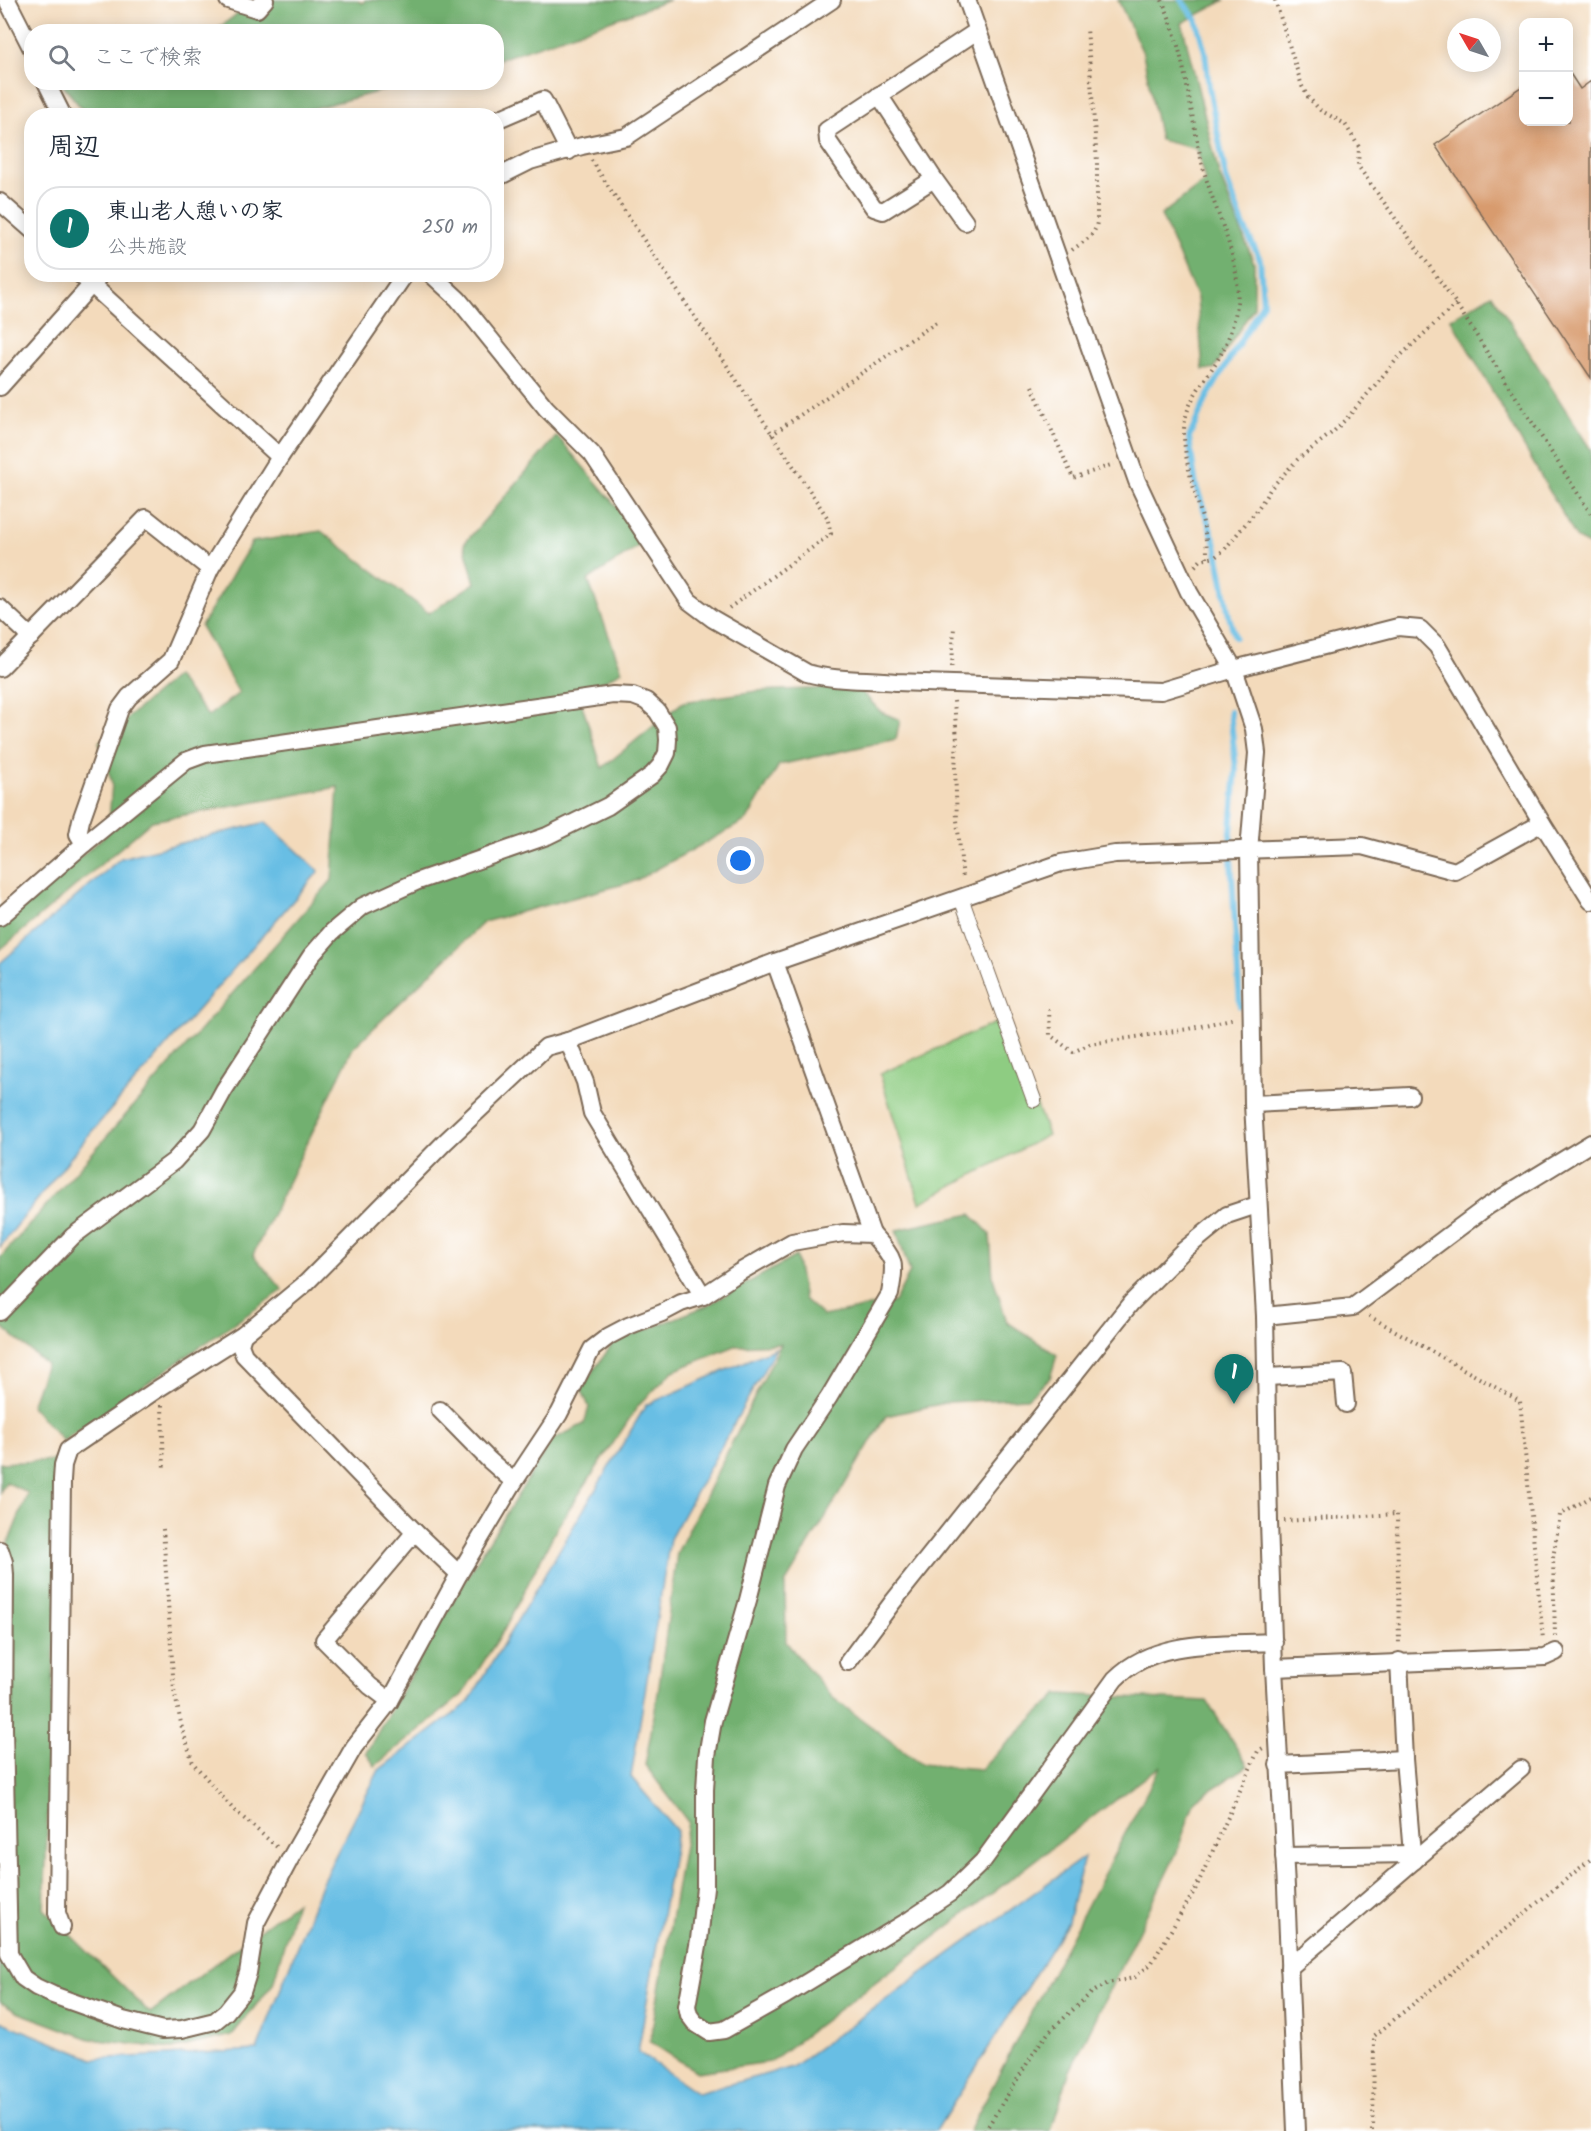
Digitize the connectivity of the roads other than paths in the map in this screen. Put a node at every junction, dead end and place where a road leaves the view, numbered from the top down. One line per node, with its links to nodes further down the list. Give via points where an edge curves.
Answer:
1 (7, 0): 6 (street)
2 (228, 0): 3 (street, via 257,9)
3 (266, 0)
4 (832, 0): 12 (street, via 626,137)
5 (967, 0): 7 (street)
6 (24, 31)
7 (976, 31): 9 (street); 28 (street, via 1137,481 1182,578)
8 (50, 90): 10 (street)
9 (879, 95): 14 (street); 14 (street, via 827,130 828,141 874,208 883,211)
10 (59, 108)
11 (504, 117): 12 (street, via 543,100)
12 (576, 149): 13 (street, via 530,161)
13 (504, 174)
14 (934, 179): 16 (street)
15 (0, 202): 17 (street)
16 (965, 222)
17 (24, 223)
18 (88, 282): 22 (street)
19 (95, 282): 23 (street)
20 (400, 282): 23 (street)
21 (440, 282): 28 (street, via 458,299 546,408 592,454 689,601 807,673 824,677 1146,692)
22 (0, 387)
23 (280, 457): 24 (street)
24 (210, 569): 26 (street, via 146,518); 30 (street, via 171,660 120,709 81,820 78,834)
25 (0, 608): 26 (street)
26 (31, 637): 27 (street)
27 (0, 668)
28 (1234, 669): 29 (street, via 1398,627 1420,629 1437,646); 31 (street, via 1254,729 1257,753)
29 (1542, 823): 31 (street, via 1455,871 1362,846); 33 (street)
30 (84, 844): 34 (street); 44 (street, via 186,761 205,754 614,695 646,701 667,727 667,753 661,765 608,806 547,836 407,886 363,906 332,932 299,974 202,1130 174,1161 73,1236)
31 (1250, 851): 32 (street, via 1115,854 1061,863); 39 (street)
32 (965, 897): 35 (street); 38 (street)
33 (1591, 901)
34 (0, 917)
35 (776, 962): 36 (street); 42 (street)
36 (568, 1041): 43 (street, via 585,1082 592,1113); 46 (street, via 546,1047 445,1142 306,1283)
37 (1410, 1096): 39 (street)
38 (1035, 1100)
39 (1253, 1104): 41 (street)
40 (1591, 1143): 45 (street, via 1488,1206 1353,1307)
41 (1257, 1205): 45 (street); 57 (street, via 1227,1215 1183,1251 1131,1303)
42 (872, 1234): 43 (street, via 843,1233 792,1242); 54 (street, via 891,1256 890,1294 794,1449 777,1486 713,1721 705,1790 705,1887 687,2006 694,2024 709,2032 724,2030 950,1893 983,1861 1115,1679 1128,1667 1160,1651 1182,1647)
43 (703, 1296): 50 (street, via 628,1326 592,1349 559,1414)
44 (0, 1312)
45 (1265, 1316): 47 (street)
46 (243, 1335): 51 (street, via 240,1345 244,1354); 65 (street, via 74,1445 63,1465 57,1913)
47 (1267, 1377): 48 (street, via 1343,1373); 54 (street)
48 (1346, 1404)
49 (440, 1410): 50 (street)
50 (514, 1482): 53 (street)
51 (415, 1532): 53 (street); 59 (street, via 324,1640)
52 (0, 1550): 59 (street, via 5,1575 9,1954 23,1978 53,1995 163,2030 215,2021 226,2012 242,1992 256,1923 354,1747)
53 (459, 1575): 59 (street)
54 (1274, 1642): 58 (street)
55 (1550, 1654): 56 (street)
56 (1399, 1661): 58 (street); 60 (street)
57 (848, 1662)
58 (1274, 1668): 61 (street)
59 (390, 1701)
60 (1404, 1759): 61 (street); 64 (street)
61 (1278, 1765): 63 (street)
62 (1521, 1769): 64 (street)
63 (1284, 1856): 64 (street); 66 (street)
64 (1413, 1858): 66 (street)
65 (62, 1927)
66 (1289, 1968): 67 (street)
67 (1296, 2131)

